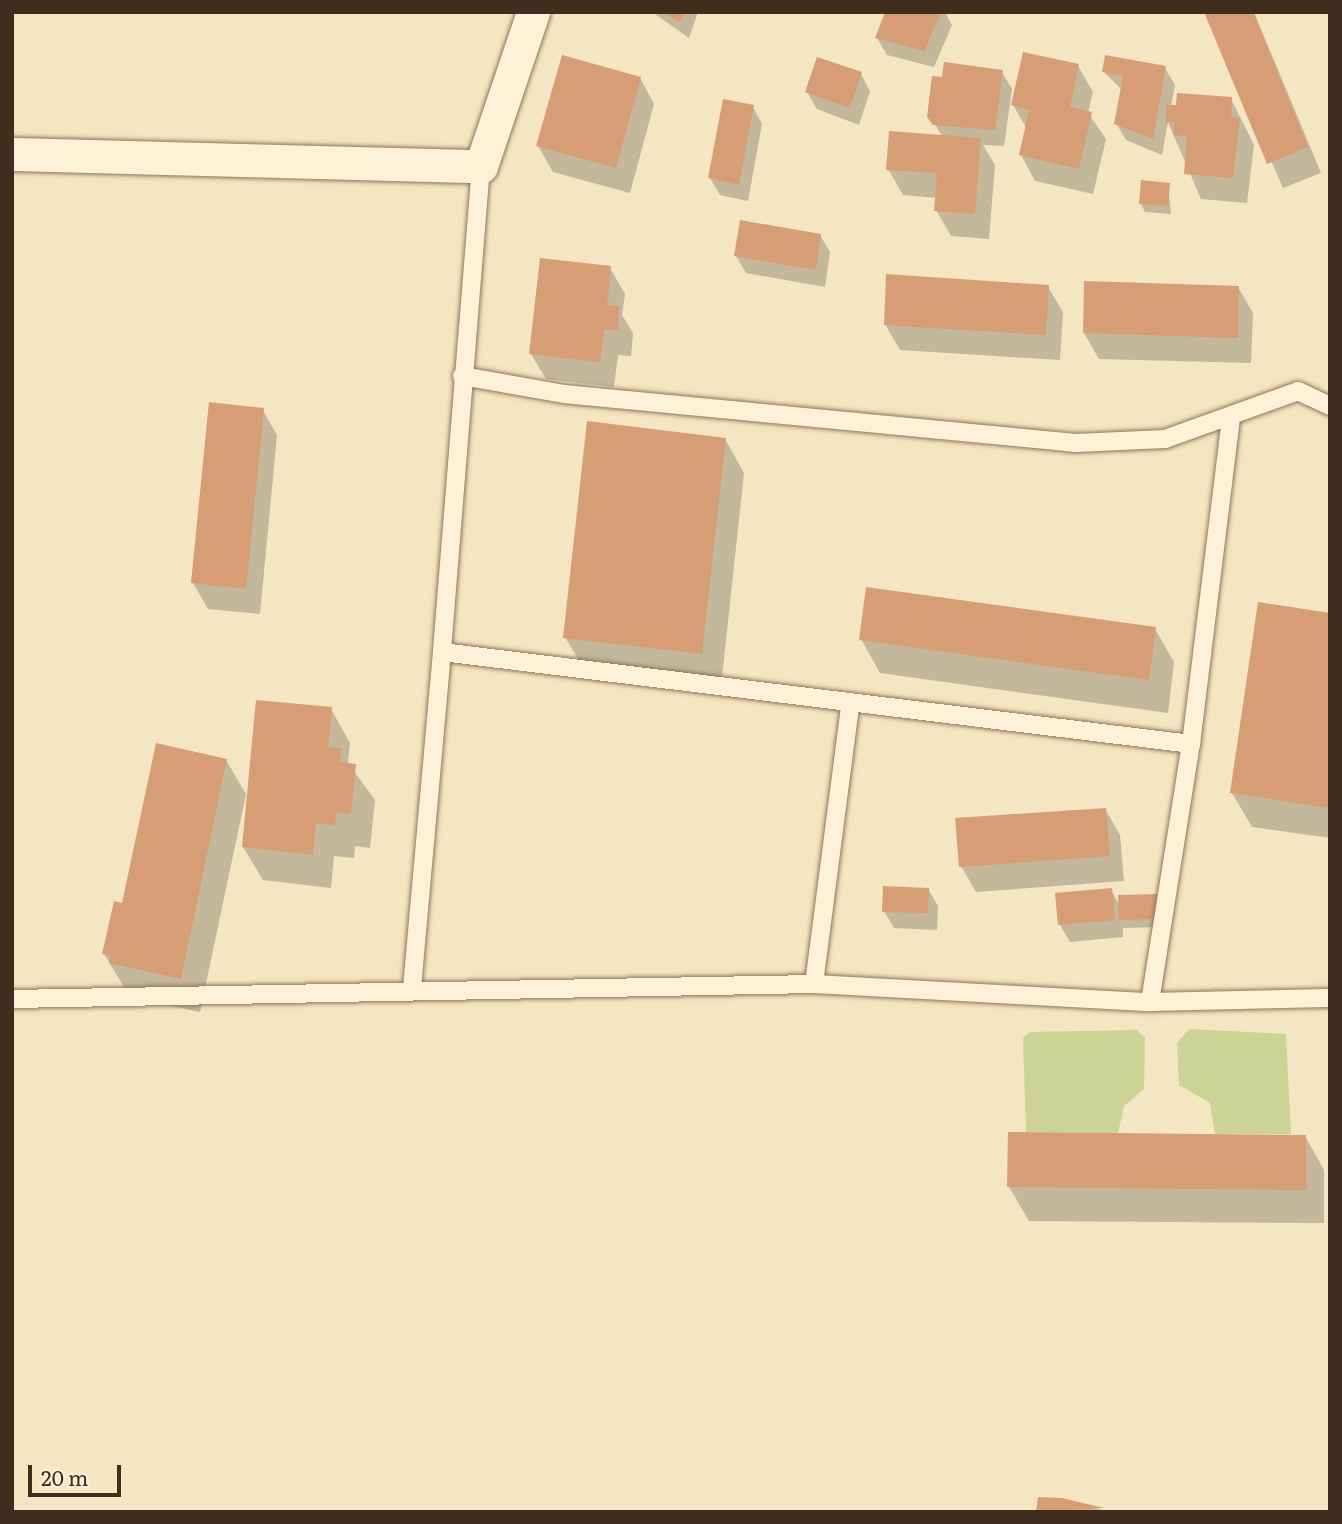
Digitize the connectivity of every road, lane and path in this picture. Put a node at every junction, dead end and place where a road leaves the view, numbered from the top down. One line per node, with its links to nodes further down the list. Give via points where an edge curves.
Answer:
1 (533, 12): 3 (street)
2 (12, 154): 3 (street)
3 (481, 166): 4 (lane)
4 (462, 376): 6 (lane, via 658,404 1076,443 1166,439); 7 (lane)
5 (1330, 406): 6 (lane, via 1298,391)
6 (1231, 417): 9 (lane)
7 (442, 652): 8 (lane); 11 (lane)
8 (850, 705): 9 (lane); 10 (lane)
9 (1191, 744): 14 (lane)
10 (814, 984): 11 (lane); 14 (lane)
11 (412, 988): 13 (lane)
12 (1330, 998): 14 (lane)
13 (12, 999)
14 (1150, 1002)

